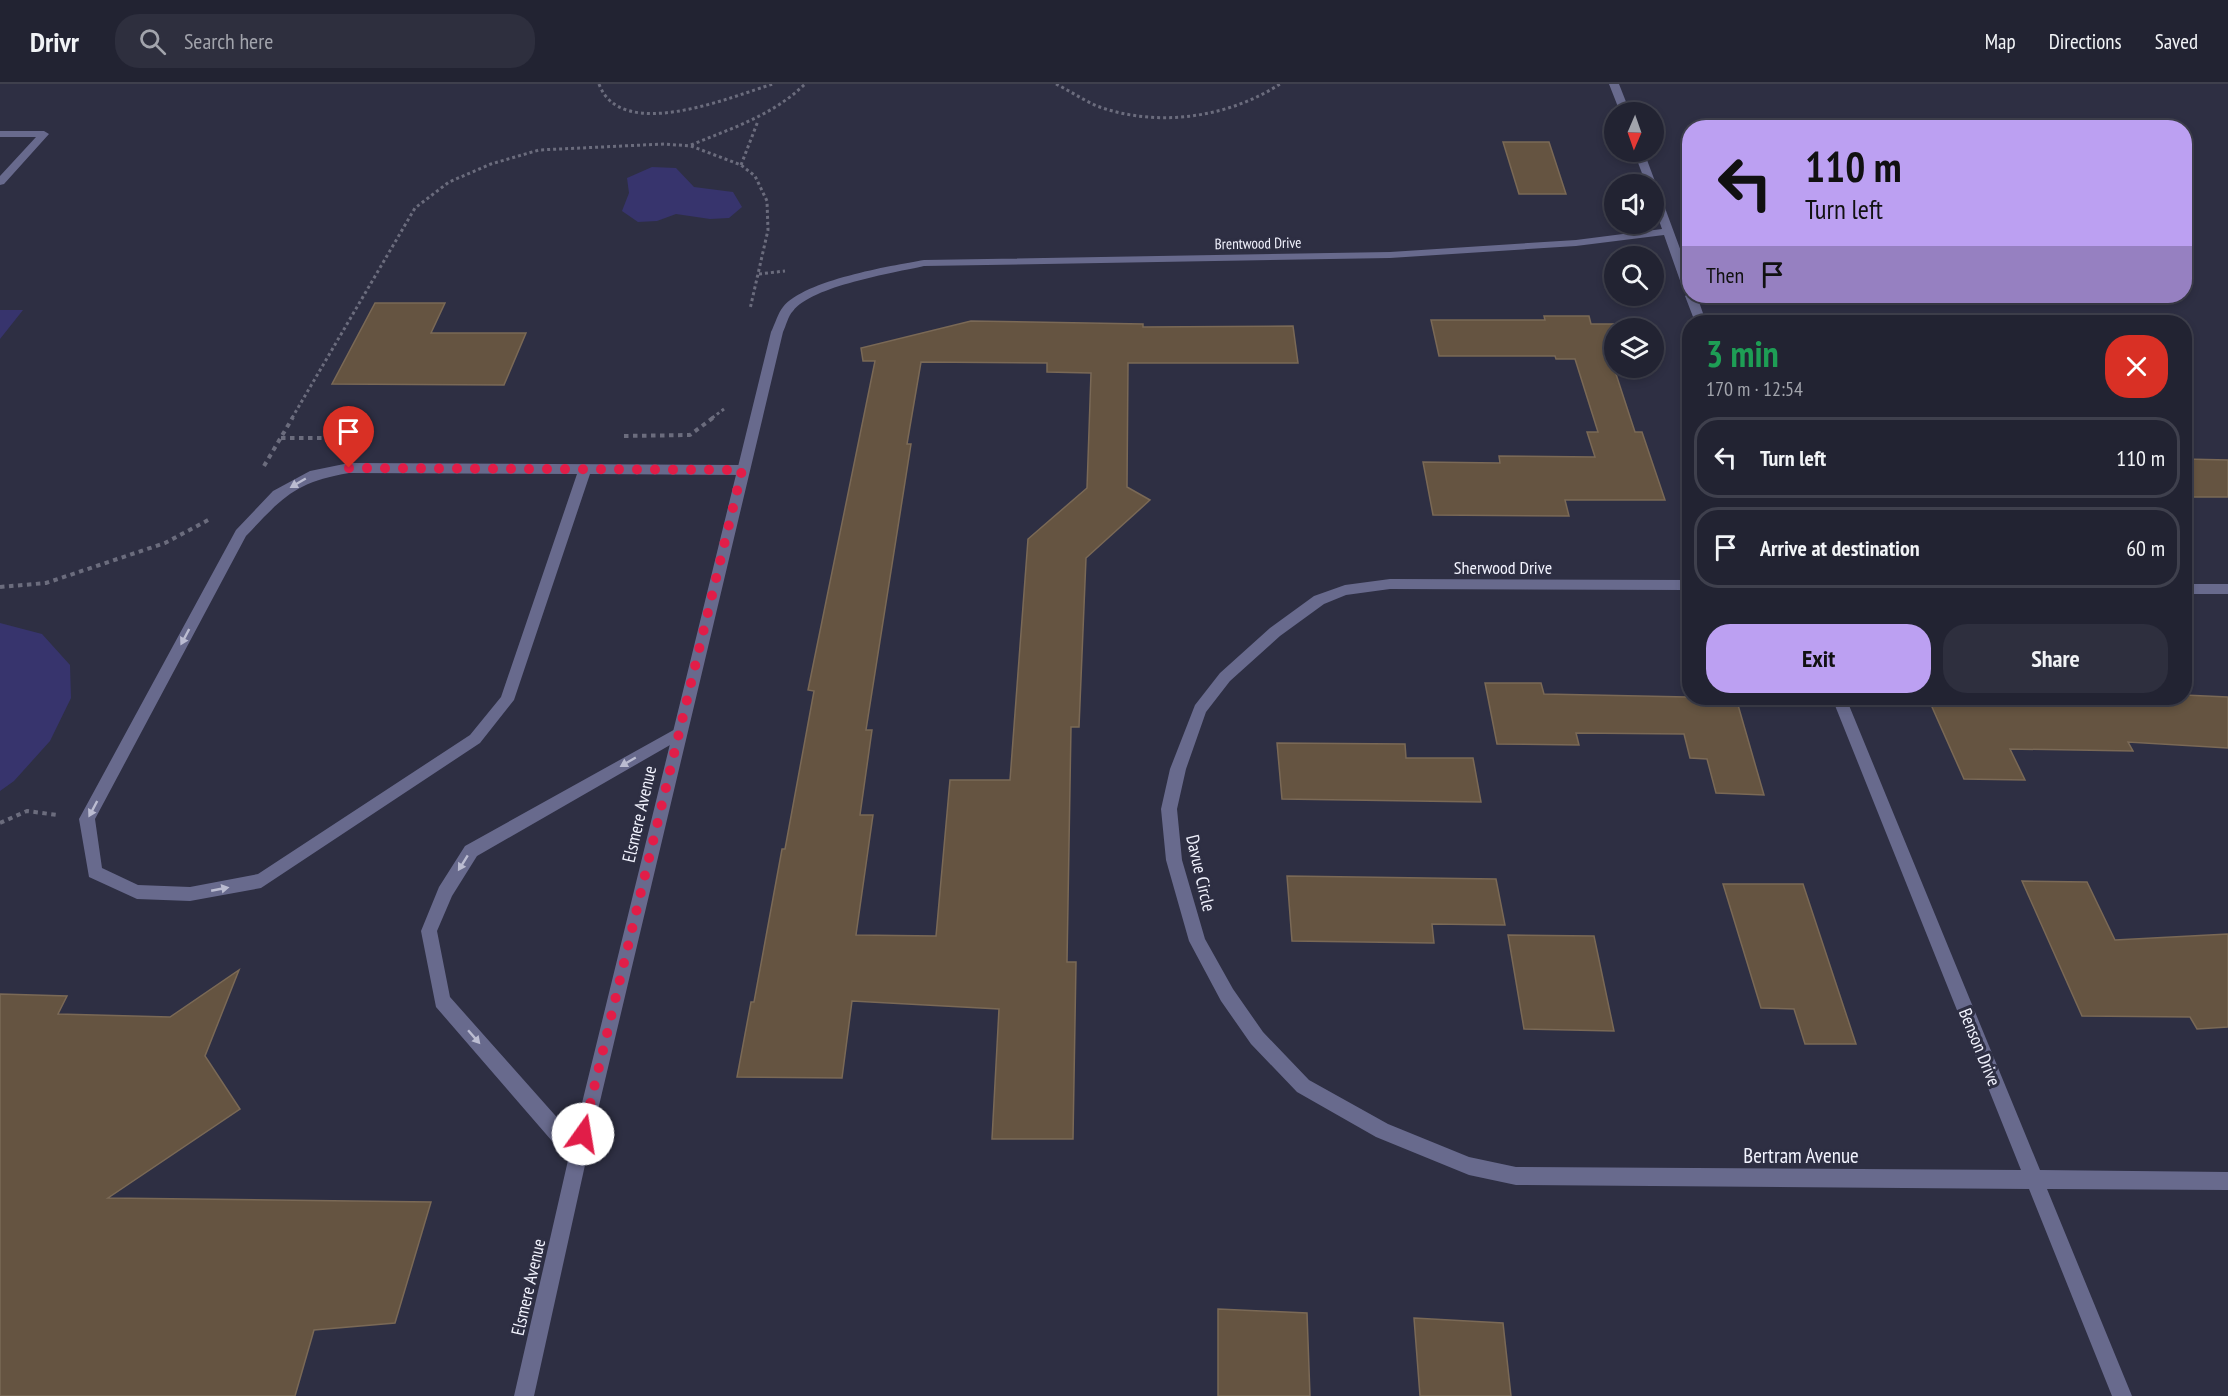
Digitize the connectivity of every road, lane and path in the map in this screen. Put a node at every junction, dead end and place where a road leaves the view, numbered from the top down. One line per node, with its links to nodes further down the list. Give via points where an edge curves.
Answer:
1 (598, 84): 2 (path, via 602,95 615,104 652,114 697,109)
2 (773, 84)
3 (805, 84): 8 (path, via 791,100)
4 (1056, 84): 5 (path, via 1100,107 1161,115 1221,111 1245,105)
5 (1280, 84)
6 (1614, 84): 7 (street)
7 (1621, 102)
8 (759, 120): 10 (path); 11 (path)
9 (0, 134): 12 (street, via 44,134)
10 (691, 146): 11 (path); 20 (path, via 540,150 491,164 449,182 415,208)
11 (741, 165): 17 (path, via 755,176 767,201 768,230)
12 (0, 182)
13 (1664, 218): 14 (street)
14 (1669, 231): 15 (street); 16 (street, Brentwood Drive, via 1544,248 1356,257 924,263)
15 (1682, 269)
16 (848, 280): 24 (street, Elsmere Avenue, via 811,293 788,308 777,332)
17 (748, 318)
18 (726, 400): 19 (path, via 723,410 690,435)
19 (620, 436)
20 (281, 438): 21 (path); 22 (path)
21 (339, 438)
22 (263, 467)
23 (585, 469): 24 (street); 33 (street, one-way to 33, via 349,468 315,474 278,494 241,532); 33 (street, one-way to 23, via 95,872 137,892 190,894 261,881 476,739 507,700)
24 (742, 470): 32 (street, Elsmere Avenue)
25 (213, 517): 27 (path, via 165,543 46,583)
26 (1682, 585): 30 (street, Sherwood Drive, via 1390,584 1345,590)
27 (0, 587)
28 (2192, 589): 29 (street)
29 (2228, 590)
30 (1319, 600): 35 (street, Davue Circle, via 1275,632 1225,677 1200,709 1178,769 1169,809 1174,860 1197,941 1257,1038 1303,1086)
31 (1842, 705): 37 (street, Benson Drive)
32 (679, 733): 36 (street, Elsmere Avenue); 36 (street, one-way to 36, via 471,851 445,892 429,932 442,1001)
33 (87, 819): 34 (path, via 27,811)
34 (0, 823)
35 (1382, 1131): 37 (street, Bertram Avenue, via 1469,1166 1516,1176)
36 (578, 1156): 39 (street, Elsmere Avenue)
37 (2033, 1179): 38 (street, Bertram Avenue); 40 (street, Benson Drive)
38 (2228, 1181)
39 (524, 1396)
40 (2122, 1396)

